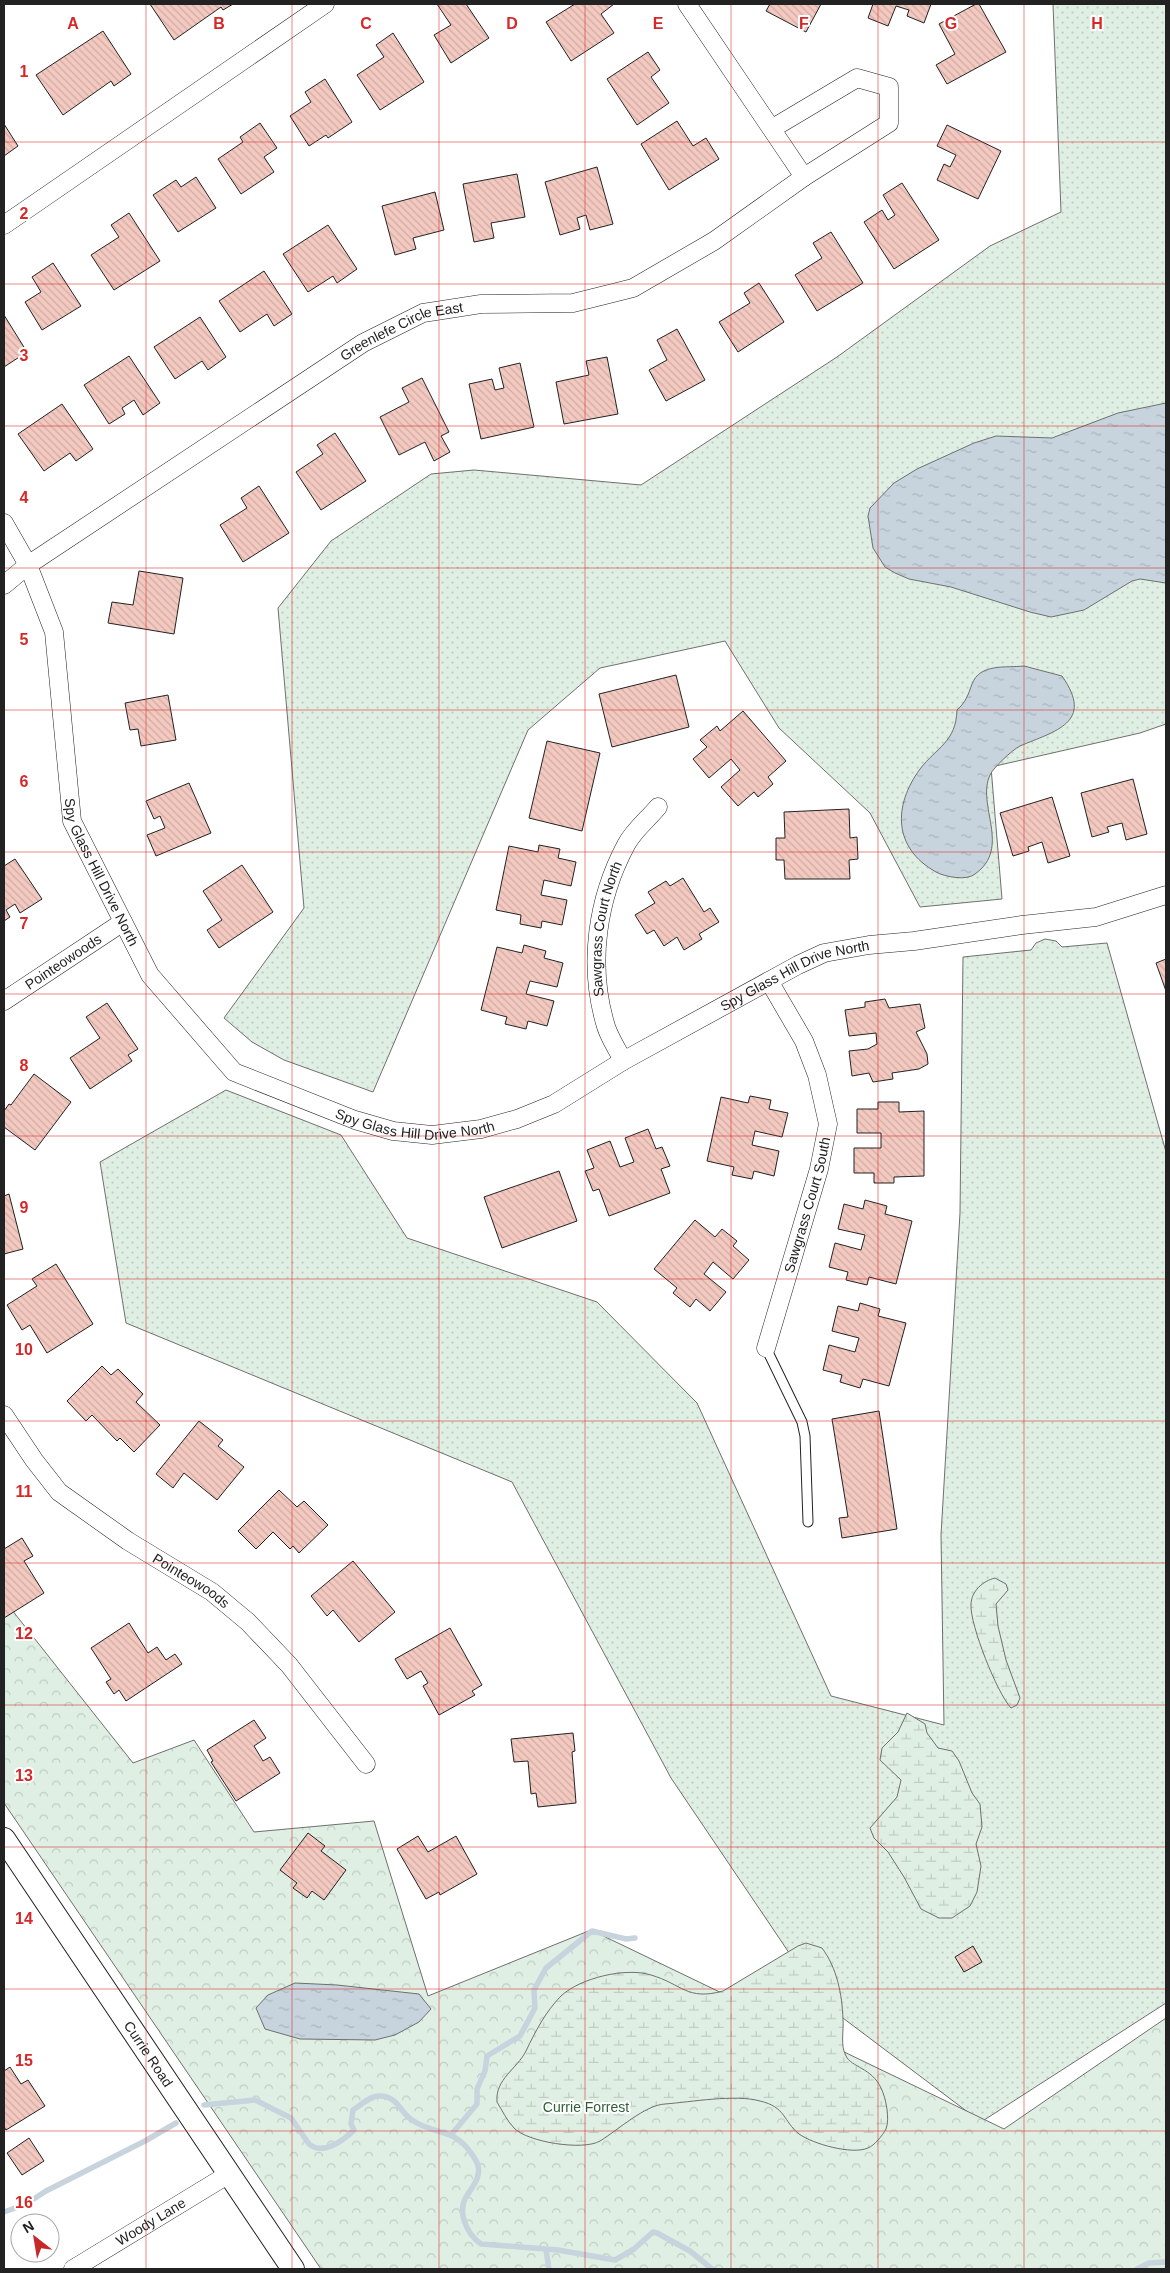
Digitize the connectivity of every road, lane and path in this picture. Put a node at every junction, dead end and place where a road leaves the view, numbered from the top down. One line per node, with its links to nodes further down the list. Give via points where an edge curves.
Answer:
1 (325, 4): 5 (street)
2 (687, 4): 3 (street)
3 (773, 128): 4 (street); 4 (street, Greenlefe Circle East, via 857,78 888,87 889,123)
4 (804, 177): 7 (street, Greenlefe Circle East, via 714,240 633,288 573,302 481,304 423,313 363,343)
5 (4, 225)
6 (4, 523): 7 (street, Spy Glass Hill Drive North)
7 (28, 565): 8 (street, Greenlefe Circle East); 11 (street, Spy Glass Hill Drive North, via 54,632 72,821)
8 (4, 584)
9 (658, 807): 14 (street, Sawgrass Court North, via 626,843 606,892 597,941 595,972 600,1002 605,1025)
10 (1166, 895): 12 (street, Spy Glass Hill Drive North, via 1096,917 824,953)
11 (123, 922): 13 (street, Pointeowoods); 14 (street, Spy Glass Hill Drive North, via 150,975 234,1072 393,1132 432,1135 481,1129 517,1119 554,1104)
12 (769, 981): 14 (street, Spy Glass Hill Drive North); 15 (street, Sawgrass Court South, via 804,1041 817,1075 828,1124 819,1169)
13 (4, 1001)
14 (623, 1061)
15 (766, 1348): 17 (lane, via 802,1422)
16 (4, 1415): 18 (street, Pointeowoods, via 60,1492 128,1541 212,1592 248,1622 289,1665)
17 (808, 1522)
18 (366, 1764)
19 (4, 1839): 20 (street, Currie Road)
20 (229, 2174): 21 (street, Woody Lane); 22 (street, Currie Road)
21 (74, 2269)
22 (293, 2269)

